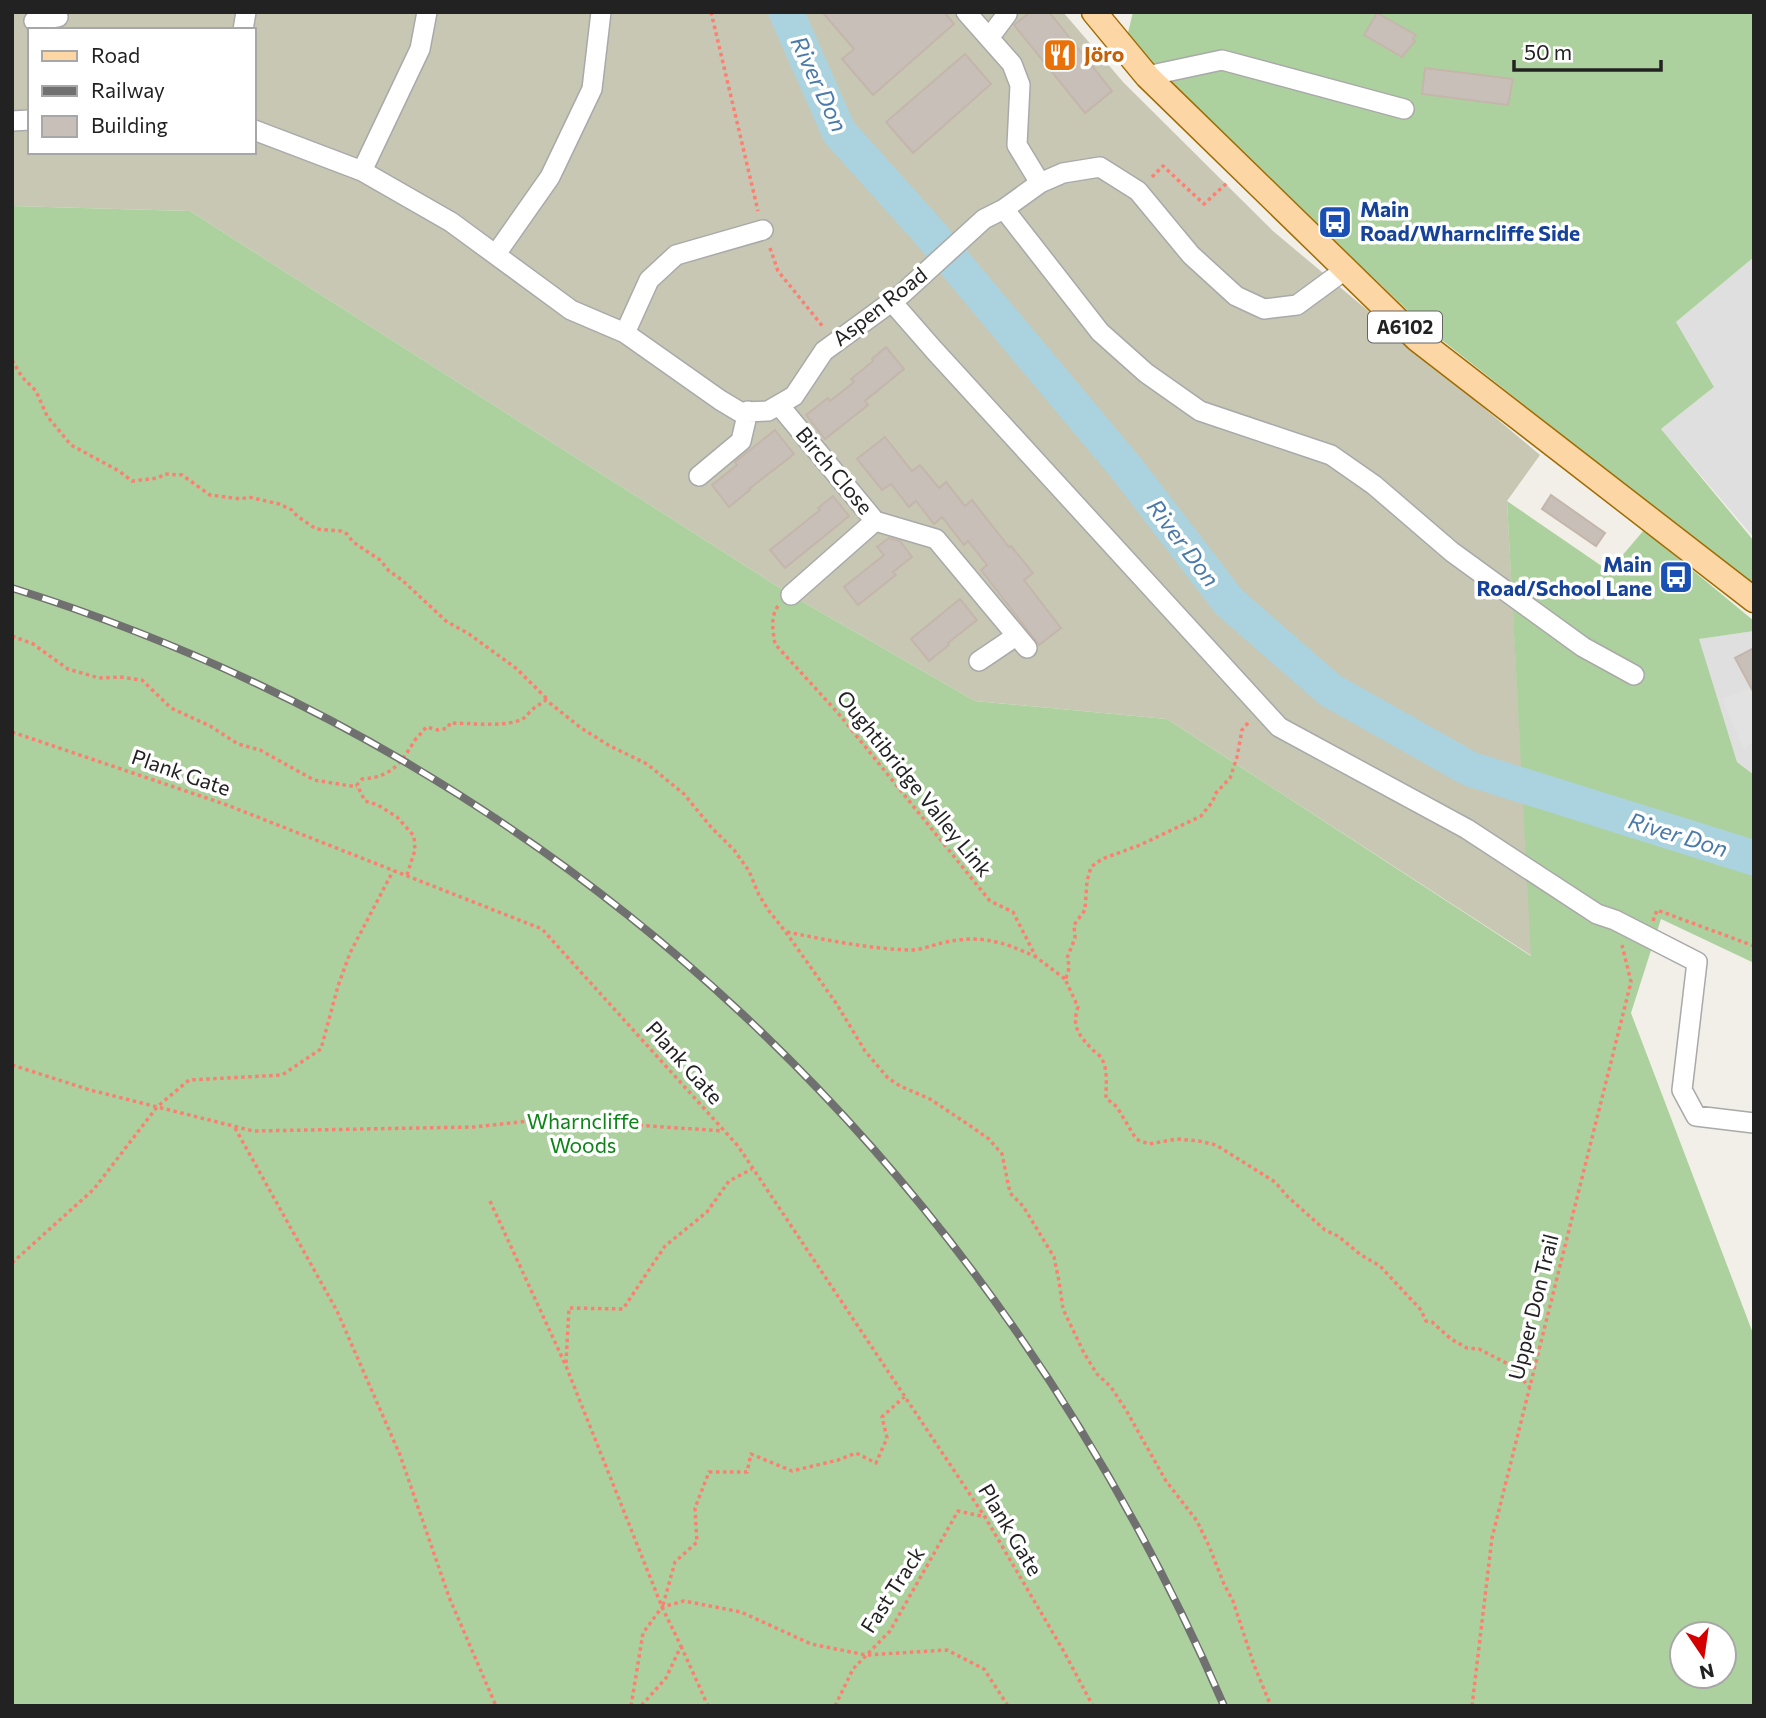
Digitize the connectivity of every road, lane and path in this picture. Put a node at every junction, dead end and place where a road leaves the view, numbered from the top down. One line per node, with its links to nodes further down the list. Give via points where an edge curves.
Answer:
1 (427, 12): 15 (street, via 420,49)
2 (601, 12): 19 (street, via 592,89 550,177)
3 (711, 12): 18 (path)
4 (966, 12): 9 (street)
5 (1006, 12): 9 (street)
6 (1094, 12): 10 (main road, A6102)
7 (58, 20): 8 (street)
8 (34, 21)
9 (989, 38): 16 (street, via 1012,64 1020,85 1017,145)
10 (1147, 76): 11 (street, via 1222,60); 14 (main road, A6102)
11 (1404, 108)
12 (256, 131): 15 (street)
13 (1163, 166): 14 (path, via 1204,204)
14 (1243, 169): 20 (main road, A6102)
15 (362, 171): 19 (street)
16 (1040, 183): 17 (street, Aspen Road); 20 (street, Aspen Road, via 1063,173 1100,167 1138,191 1191,255 1236,296 1264,309 1297,305)
17 (1004, 209): 21 (street, Aspen Road, via 984,219); 33 (street, via 1100,332 1146,373 1200,411 1331,455 1452,552 1583,647)
18 (763, 230): 22 (street, via 676,255 649,280); 23 (path, via 778,271)
19 (496, 254): 22 (street, via 570,310)
20 (1346, 269): 30 (main road, A6102, via 1418,339)
21 (897, 298): 23 (street, Aspen Road); 35 (street, via 934,350)
22 (625, 333): 26 (street, via 720,400 740,412)
23 (835, 342): 25 (street, Aspen Road, via 794,396)
24 (12, 360): 34 (path, via 71,445 132,481 182,475 210,495 279,504 316,529 347,534 446,621 517,669)
25 (779, 405): 26 (street, via 768,411); 28 (street, Birch Close)
26 (748, 411): 27 (street, via 741,441)
27 (699, 476)
28 (875, 521): 29 (street); 32 (street, Birch Close, via 936,539 1022,642)
29 (791, 596): 44 (path, Oughtibridge Valley Link, via 774,612 775,644 838,713 990,901 1013,912)
30 (1754, 600)
31 (12, 636): 37 (path, via 33,644 68,669 99,678 142,681 171,708 238,744 260,750 314,780)
32 (979, 661)
33 (1634, 675)
34 (555, 707): 37 (path, via 546,700 516,723 450,723 438,730 426,727 397,767 362,779); 41 (path, via 610,746 647,764 684,794 734,850)
35 (1262, 709): 40 (street, via 1279,727 1467,829 1597,914); 45 (path, via 1242,730 1230,778 1201,816 1091,867 1085,910 1074,925)
36 (12, 732): 38 (path, Plank Gate, via 227,805)
37 (357, 787): 39 (path, via 365,800 397,817 414,836)
38 (394, 870): 39 (path, Plank Gate); 47 (path, via 350,953 321,1049 282,1075 189,1080)
39 (407, 876): 50 (path, Plank Gate, via 542,929)
40 (1615, 920): 42 (street); 55 (path, Upper Don Trail, via 1631,982)
41 (785, 931): 44 (path, via 914,950 962,939 985,940); 68 (path, via 865,1051 888,1077 930,1099 989,1139 1002,1154 1010,1193 1054,1257 1063,1309 1091,1363 1197,1521)
42 (1647, 936): 43 (path, via 1657,910); 48 (street, via 1698,962 1682,1090 1696,1116)
43 (1754, 946)
44 (1036, 957): 45 (path, Oughtibridge Valley Link)
45 (1065, 979): 55 (path, via 1078,1007 1075,1025 1102,1058 1106,1098 1136,1139 1149,1144 1177,1139 1216,1145 1275,1182 1325,1230 1380,1266 1426,1321 1466,1348 1479,1349 1510,1365)
46 (12, 1065): 47 (path)
47 (157, 1107): 49 (path); 53 (path, via 94,1189)
48 (1754, 1124)
49 (235, 1127): 50 (path, via 253,1131 474,1127 547,1119); 61 (path, via 337,1311 400,1455 449,1597)
50 (725, 1132): 51 (path, Plank Gate)
51 (753, 1168): 54 (path, via 729,1181 707,1212 665,1246 623,1309 569,1308); 56 (path, Plank Gate)
52 (490, 1201): 54 (path)
53 (12, 1263)
54 (566, 1366): 58 (path)
55 (1530, 1388): 69 (path, Upper Don Trail, via 1492,1538)
56 (905, 1396): 57 (path, Plank Gate); 58 (path, via 882,1418 887,1438 876,1463 856,1453 792,1471 751,1454 747,1472 709,1472 695,1508 697,1542 675,1562)
57 (985, 1517): 60 (path, Fast Track, via 958,1511 890,1631); 67 (path, Plank Gate)
58 (662, 1607): 59 (path); 60 (path, via 684,1601 741,1612 811,1644); 62 (path, via 643,1633)
59 (681, 1646): 63 (path, via 666,1678); 64 (path)
60 (866, 1656): 65 (path, Fast Track, via 853,1669); 66 (path, via 947,1650 985,1669)
61 (496, 1706)
62 (631, 1706)
63 (642, 1706)
64 (708, 1706)
65 (835, 1706)
66 (1008, 1706)
67 (1093, 1706)
68 (1272, 1706)
69 (1472, 1706)

